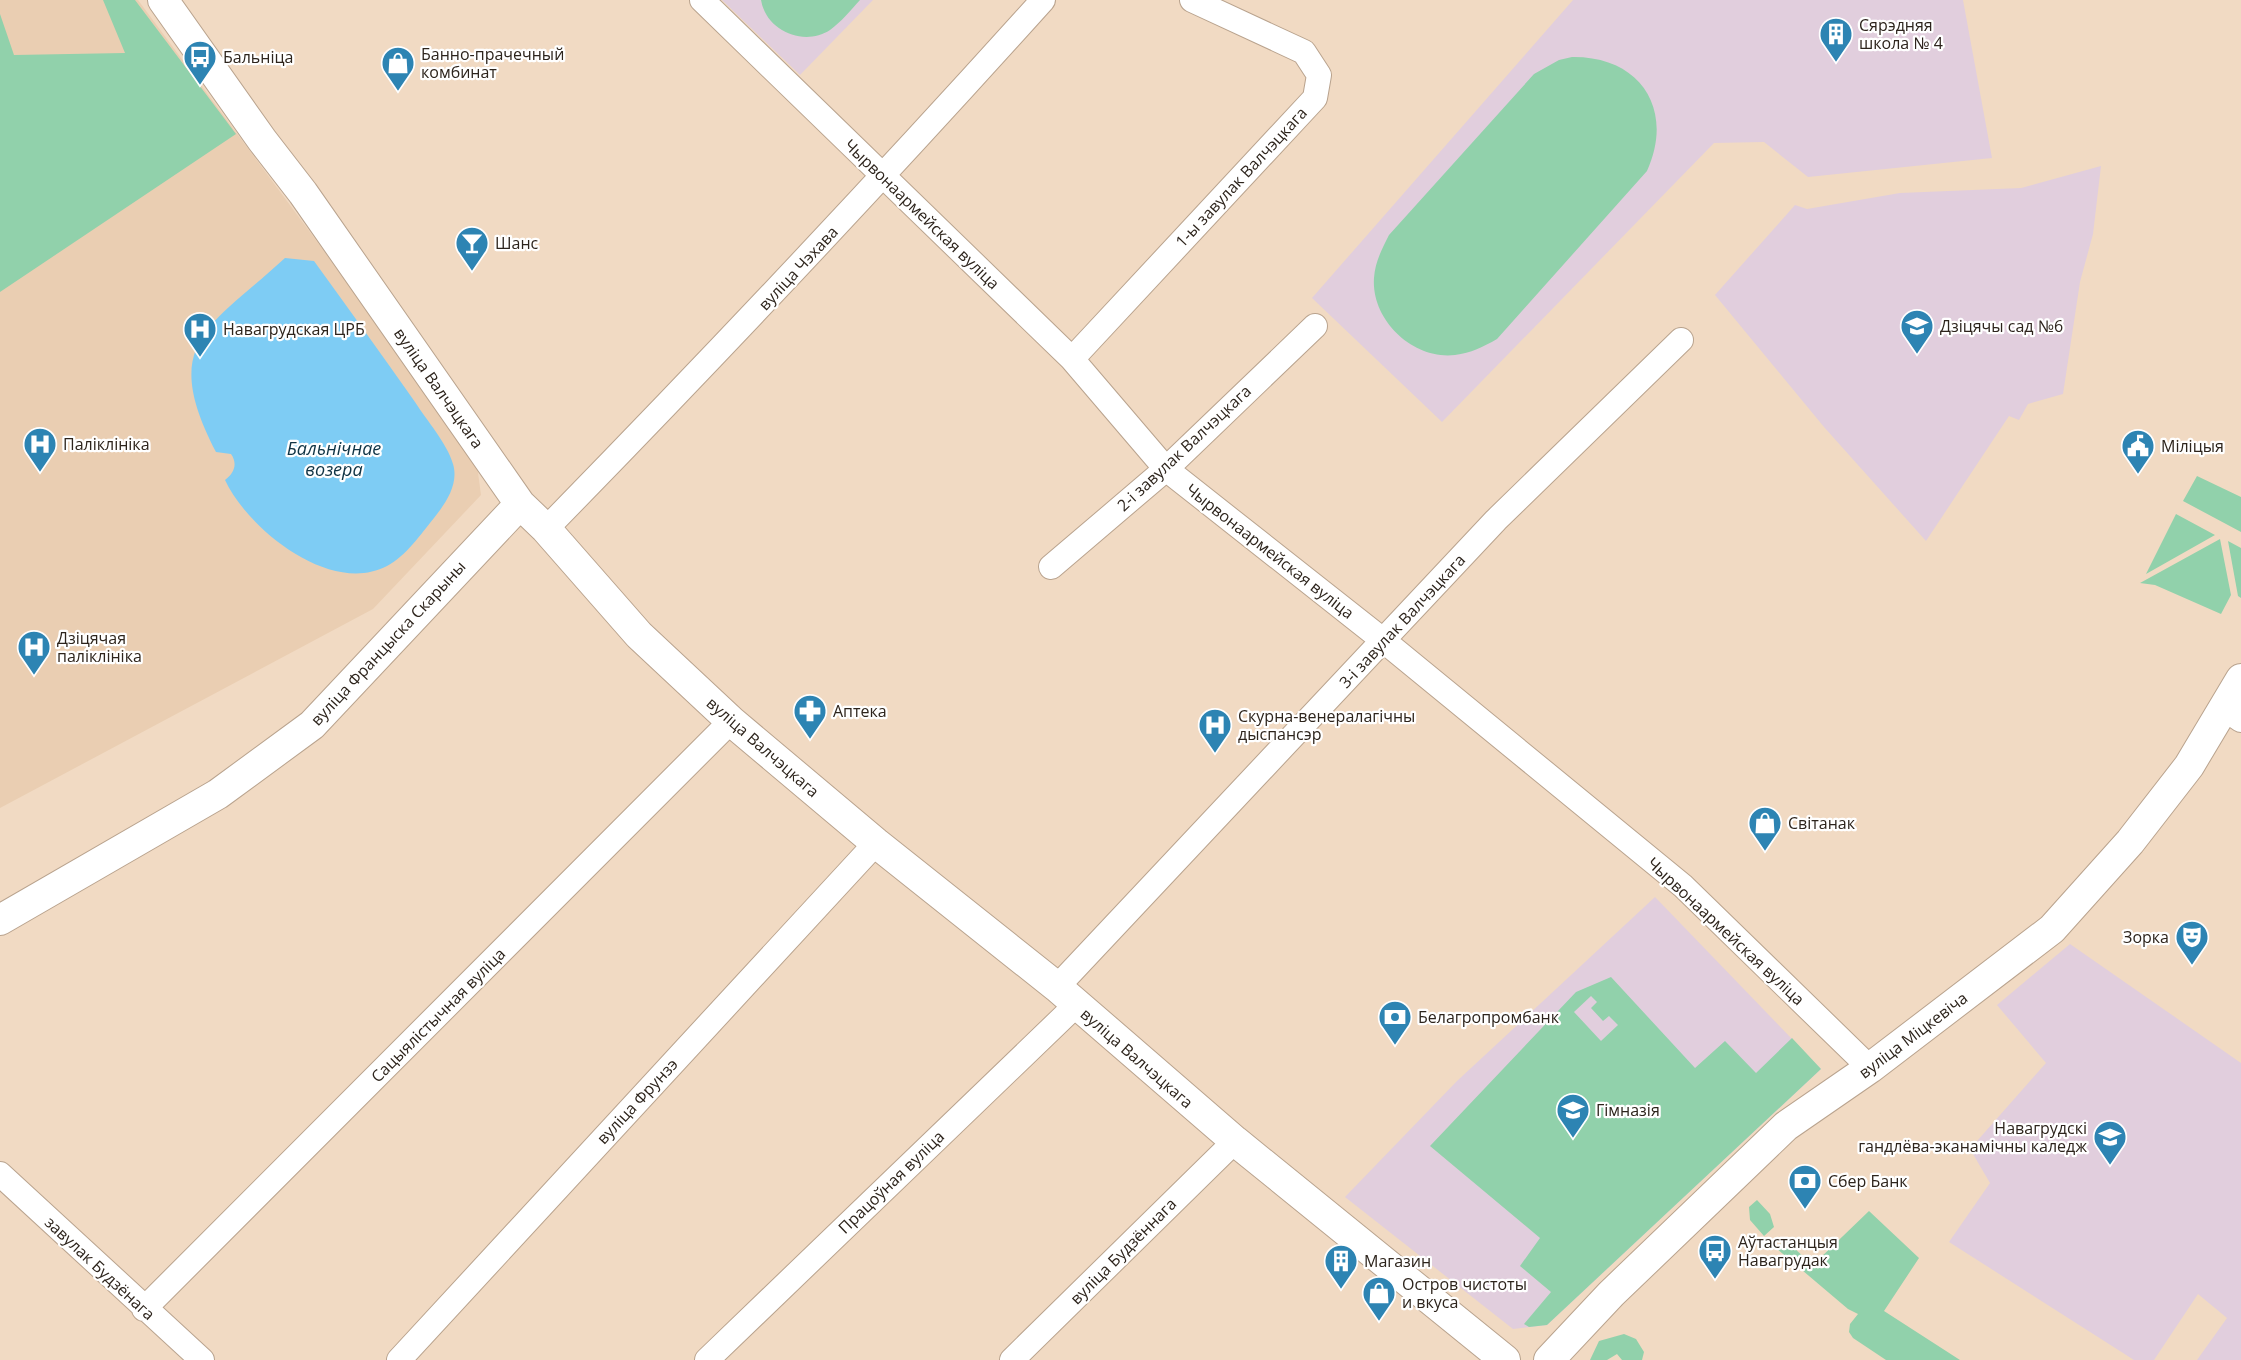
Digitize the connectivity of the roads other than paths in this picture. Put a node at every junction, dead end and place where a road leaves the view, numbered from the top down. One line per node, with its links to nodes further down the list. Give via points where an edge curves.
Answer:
1 (163, 0): 10 (street, вуліца Валчэцкага)
2 (702, 0): 5 (street, Чырвонаармейская вуліца)
3 (1043, 0): 5 (street, вуліца Чэхава)
4 (1192, 0): 8 (street, 1-ы завулак Валчэцкага, via 1304,52 1319,75 1315,98)
5 (883, 177): 8 (street, Чырвонаармейская вуліца); 11 (street, вуліца Чэхава)
6 (1315, 326): 9 (street, 2-і завулак Валчэцкага)
7 (1681, 340): 13 (street, 3-і завулак Валчэцкага, via 1496,520)
8 (1072, 358): 9 (street, Чырвонаармейская вуліца)
9 (1166, 469): 12 (street, 2-і завулак Валчэцкага); 13 (street, Чырвонаармейская вуліца)
10 (520, 504): 11 (street, вуліца Валчэцкага); 18 (street, вуліца Францыска Скарыны, via 312,725 218,794)
11 (546, 530): 16 (street, вуліца Валчэцкага, via 639,635)
12 (1051, 567)
13 (1384, 641): 19 (street, 3-і завулак Валчэцкага); 20 (street, Чырвонаармейская вуліца, via 1683,886)
14 (2241, 679): 15 (street, вуліца Міцкевіча)
15 (2233, 714): 20 (street, вуліца Міцкевіча, via 2052,929)
16 (731, 721): 17 (street, вуліца Валчэцкага); 23 (street, Сацыялістычная вуліца)
17 (876, 843): 19 (street, вуліца Валчэцкага); 25 (street, вуліца Фрунзэ)
18 (0, 920)
19 (1066, 996): 21 (street, вуліца Валчэцкага); 26 (street, Працоўная вуліца)
20 (1870, 1068): 29 (street, вуліца Міцкевіча, via 1786,1126 1611,1294)
21 (1234, 1141): 27 (street, вуліца Будзённага); 28 (street, вуліца Валчэцкага)
22 (0, 1174): 23 (street, завулак Будзёнага)
23 (144, 1309): 24 (street, завулак Будзёнага)
24 (202, 1360)
25 (399, 1360)
26 (707, 1360)
27 (1012, 1360)
28 (1505, 1360)
29 (1549, 1360)

